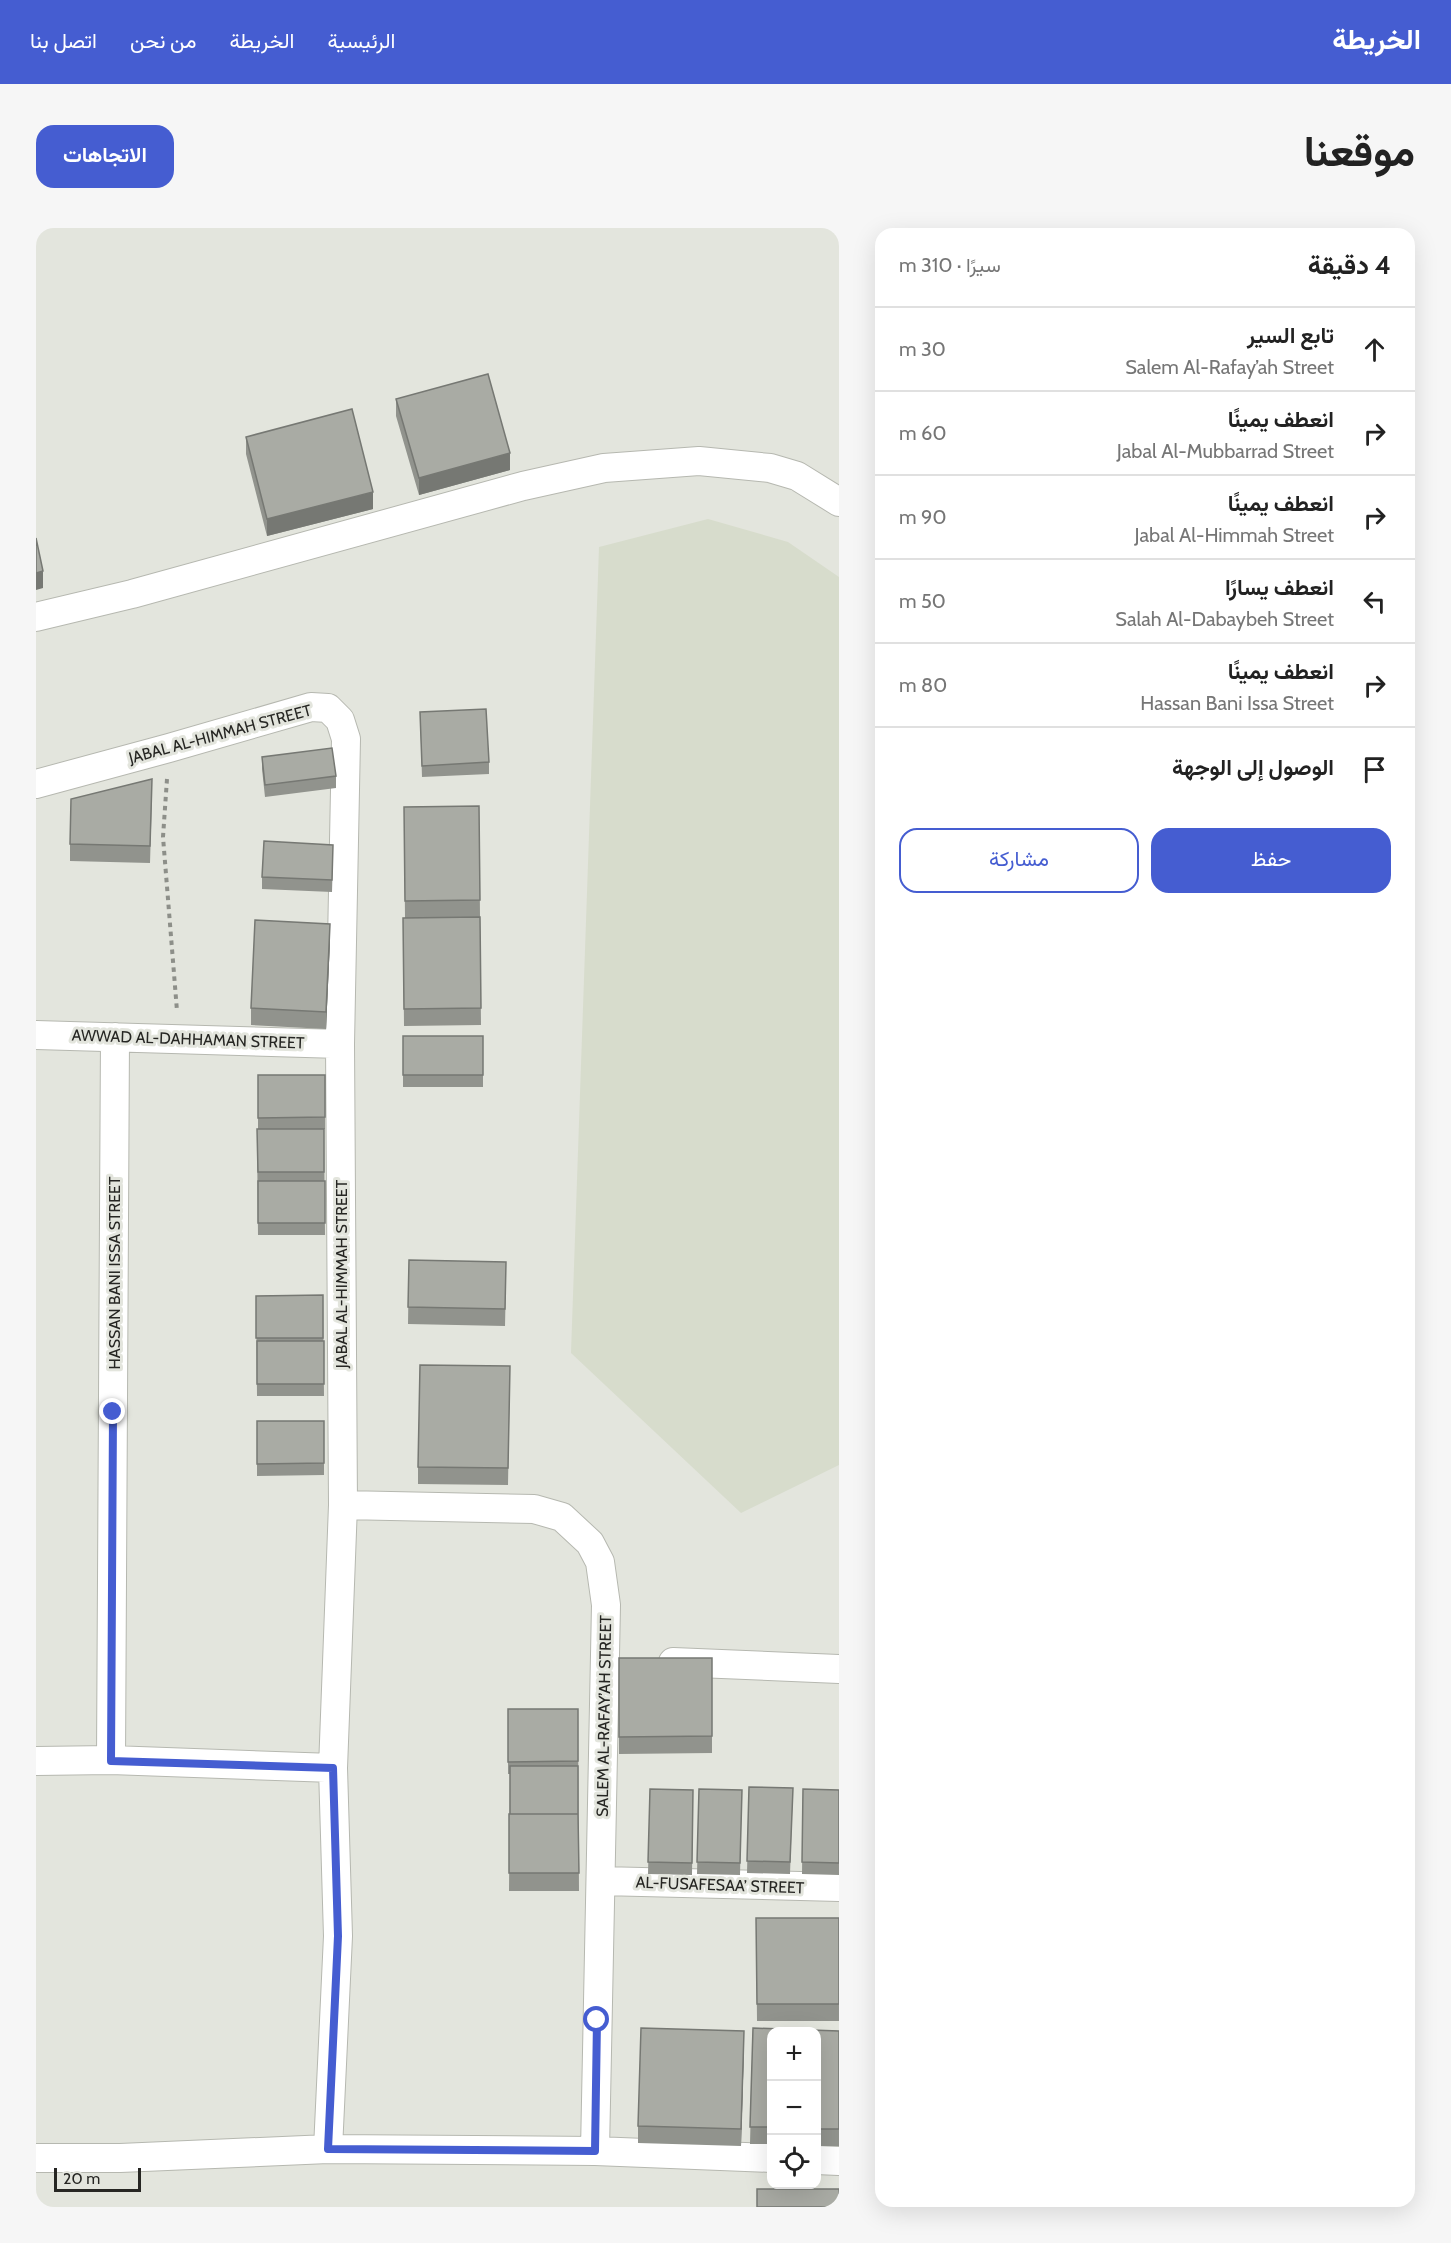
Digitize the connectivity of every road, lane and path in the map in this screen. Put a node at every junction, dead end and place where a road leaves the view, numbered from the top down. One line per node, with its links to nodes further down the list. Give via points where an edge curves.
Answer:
1 (839, 502): 2 (street, via 797,476 770,468 699,461 603,468)
2 (36, 617)
3 (170, 748): 4 (street, JABAL AL-HIMMAH STREET); 7 (path, via 163,837); 8 (street, JABAL AL-HIMMAH STREET, via 311,707 328,708 340,720 346,739)
4 (36, 784)
5 (36, 1035): 6 (street, AWWAD AL-DAHHAMAN STREET)
6 (115, 1037): 7 (street, AWWAD AL-DAHHAMAN STREET); 13 (street, HASSAN BANI ISSA STREET)
7 (179, 1038): 8 (street, AWWAD AL-DAHHAMAN STREET)
8 (340, 1044): 9 (street, JABAL AL-HIMMAH STREET)
9 (343, 1505): 10 (street, SALEM AL-RAFAY’AH STREET, via 534,1509 561,1517 590,1544 600,1562 606,1605); 14 (street, JABAL AL-HIMMAH STREET)
10 (628, 1660): 11 (street); 15 (street, SALEM AL-RAFAY’AH STREET)
11 (839, 1669)
12 (36, 1761): 13 (street)
13 (111, 1761): 14 (street)
14 (333, 1768): 17 (street, JABAL AL-HIMMAH STREET, via 338,1936)
15 (602, 1881): 16 (street, AL-FUSAFESAA’ STREET); 18 (street, SALEM AL-RAFAY’AH STREET)
16 (839, 1887)
17 (328, 2149): 18 (street); 19 (street)
18 (595, 2151): 20 (street)
19 (36, 2158)
20 (767, 2158)
21 (821, 2160): 22 (street)
22 (839, 2161)

